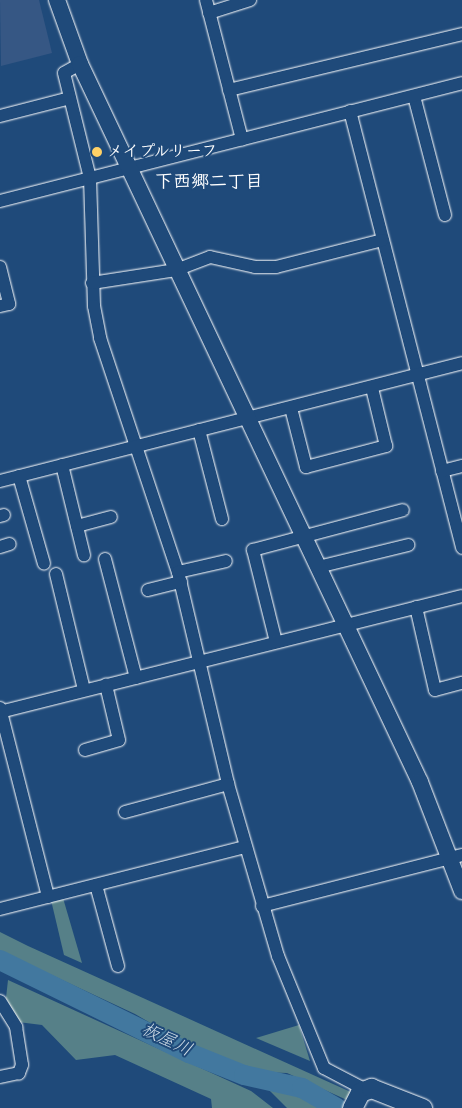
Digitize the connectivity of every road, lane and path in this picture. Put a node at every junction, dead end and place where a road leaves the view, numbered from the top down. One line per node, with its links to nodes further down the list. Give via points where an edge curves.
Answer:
1 (57, 0): 6 (street)
2 (206, 0): 4 (street)
3 (250, 0): 4 (street)
4 (209, 13): 8 (street)
5 (462, 34): 8 (street)
6 (80, 64): 10 (street, via 64,73); 14 (street)
7 (462, 83): 9 (street)
8 (230, 90): 13 (street)
9 (414, 96): 11 (street); 17 (street)
10 (70, 98): 12 (street); 15 (street)
11 (350, 111): 13 (street); 18 (street)
12 (0, 116)
13 (242, 139): 14 (street)
14 (128, 167): 15 (street); 20 (street)
15 (90, 178): 16 (street); 21 (street)
16 (0, 201)
17 (445, 215)
18 (383, 240): 20 (street, via 276,267 255,267 210,257); 24 (street)
19 (0, 267): 22 (street, via 9,304)
20 (176, 270): 21 (street); 27 (street)
21 (92, 283): 29 (street, via 100,338)
22 (0, 306)
23 (462, 363): 24 (street)
24 (418, 374): 25 (street); 32 (street)
25 (372, 388): 26 (street); 26 (street, via 386,446 306,467)
26 (290, 408): 27 (street)
27 (247, 419): 28 (street); 39 (street)
28 (199, 430): 29 (street); 37 (street)
29 (138, 448): 30 (street); 48 (street)
30 (62, 465): 33 (street); 38 (street)
31 (462, 466): 32 (street)
32 (442, 471): 41 (street)
33 (19, 476): 34 (street); 45 (street)
34 (0, 481)
35 (402, 510): 39 (street)
36 (112, 517): 38 (street)
37 (222, 519)
38 (77, 526): 42 (street)
39 (302, 535): 46 (street); 53 (street, via 253,550)
40 (408, 545): 46 (street)
41 (462, 548)
42 (84, 555)
43 (105, 559): 55 (street)
44 (226, 561): 48 (street)
45 (44, 564)
46 (318, 567): 52 (street)
47 (56, 574): 58 (street)
48 (179, 577): 49 (street); 54 (street)
49 (148, 590)
50 (462, 596): 51 (street)
51 (416, 607): 52 (street); 56 (street, via 435,690)
52 (345, 624): 53 (street); 64 (street)
53 (276, 642): 54 (street)
54 (199, 662): 55 (street); 61 (street)
55 (136, 678): 57 (street)
56 (462, 683)
57 (106, 685): 58 (street); 60 (street, via 119,740)
58 (84, 690): 59 (street)
59 (0, 711): 67 (street)
60 (85, 750)
61 (228, 784): 62 (street); 63 (street)
62 (125, 812)
63 (245, 847): 65 (street); 68 (street)
64 (456, 856): 66 (street); 68 (street)
65 (96, 885): 67 (street); 70 (street)
66 (462, 891)
67 (48, 897): 69 (street)
68 (262, 906): 73 (street, via 324,1068)
69 (0, 909)
70 (118, 966)
71 (0, 1000): 72 (street, via 16,1027 22,1065 18,1074)
72 (0, 1077)
73 (358, 1096): 74 (main road)
74 (422, 1108)

